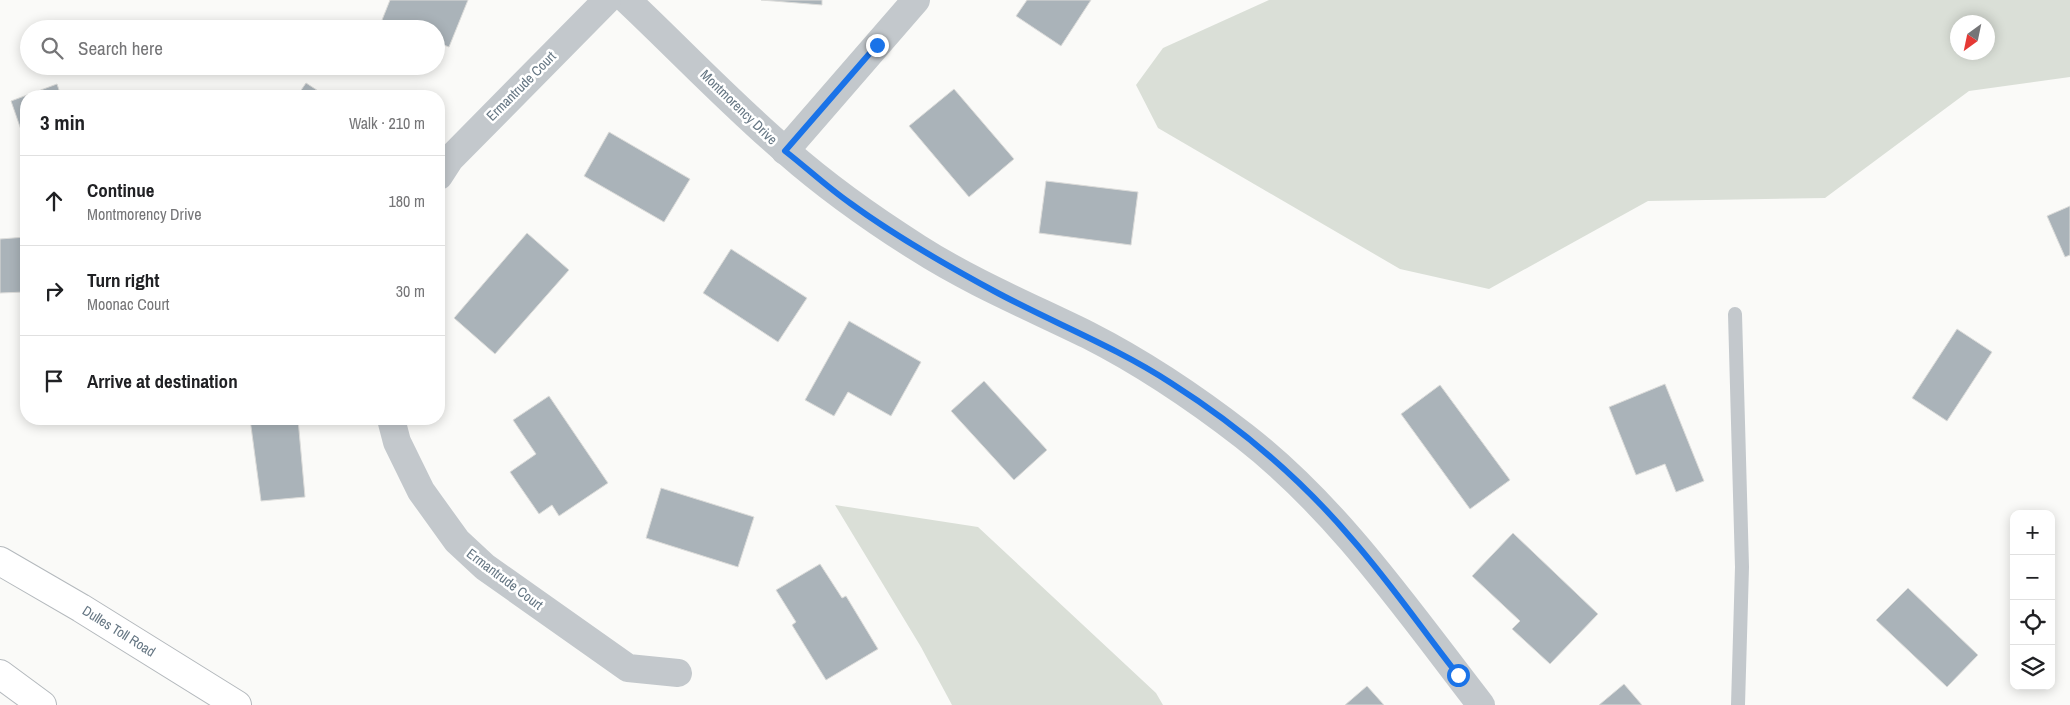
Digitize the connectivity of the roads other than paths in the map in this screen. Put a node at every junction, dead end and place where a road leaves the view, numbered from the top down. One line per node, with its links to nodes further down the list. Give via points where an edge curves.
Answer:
1 (607, 0): 5 (street, Ermantrude Court)
2 (627, 0): 4 (street, Montmorency Drive)
3 (916, 0): 4 (street)
4 (785, 151): 15 (street, Montmorency Drive, via 849,202 920,250 1139,364 1245,436 1294,479 1351,538)
5 (445, 168)
6 (1735, 314): 16 (lane, via 1742,566)
7 (393, 425): 9 (street, Ermantrude Court, via 397,442 421,491 457,541 485,567 628,668)
8 (0, 560): 14 (highway, Dulles Toll Road)
9 (678, 673)
10 (0, 674): 13 (highway)
11 (0, 688): 12 (highway)
12 (28, 705)
13 (42, 705)
14 (237, 705)
15 (1482, 705)
16 (1738, 705)

